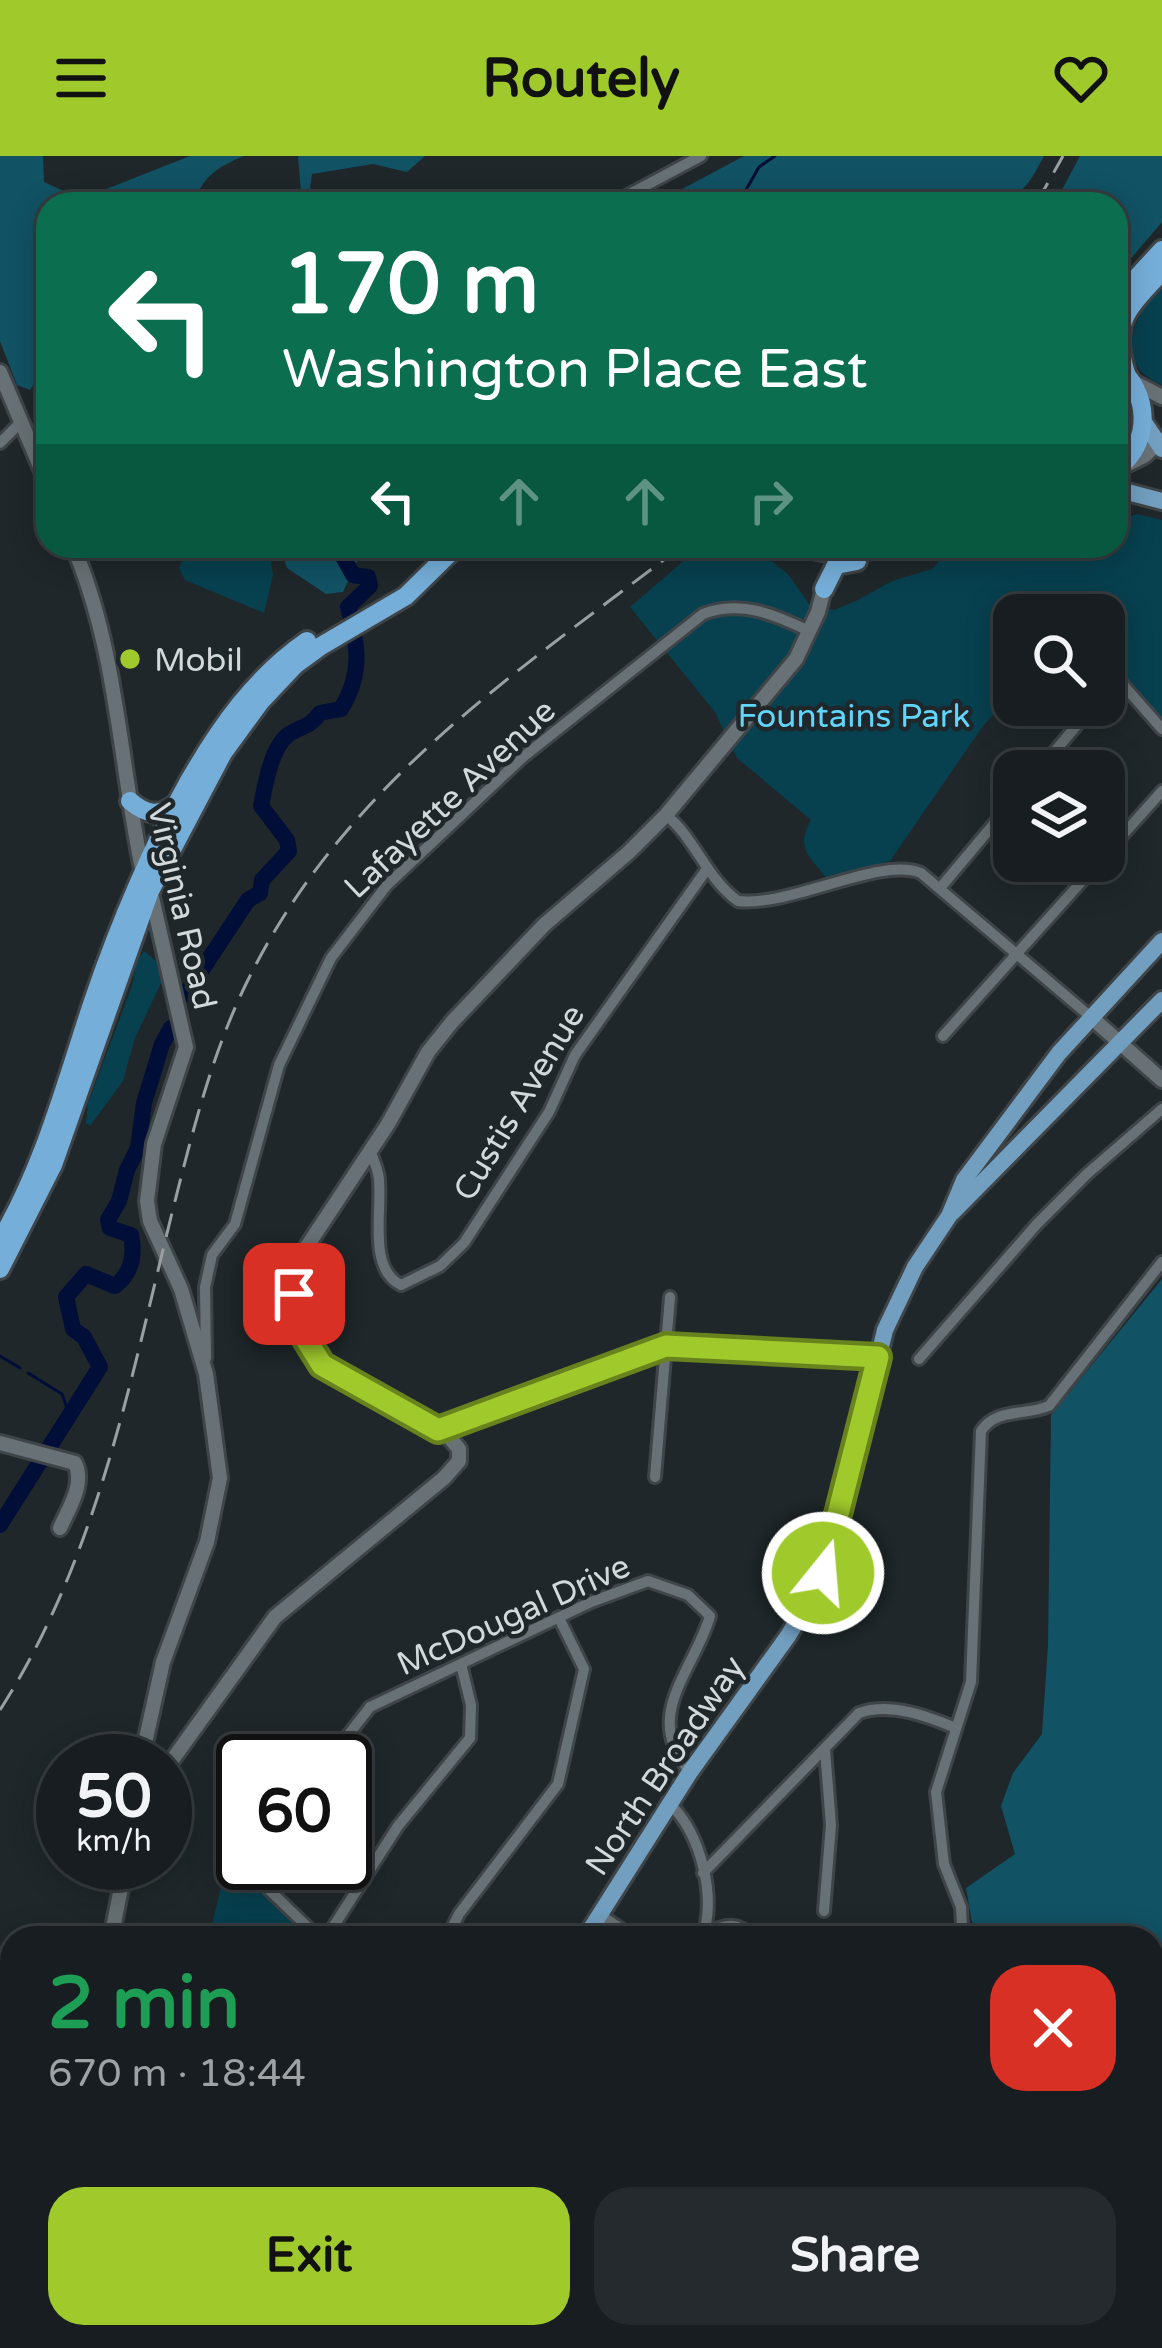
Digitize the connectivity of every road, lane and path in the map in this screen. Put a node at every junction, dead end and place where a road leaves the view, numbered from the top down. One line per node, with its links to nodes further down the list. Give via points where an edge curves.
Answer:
1 (701, 156): 2 (street)
2 (634, 192)
3 (1162, 250): 5 (highway)
4 (1162, 271): 6 (highway)
5 (1128, 287)
6 (1128, 310)
7 (0, 372): 11 (street)
8 (1128, 374): 10 (street)
9 (1128, 380): 12 (highway)
10 (1162, 397)
11 (21, 422): 13 (street); 15 (street)
12 (1144, 422): 14 (main road); 16 (highway)
13 (0, 443)
14 (1161, 444): 17 (street)
15 (36, 457)
16 (1128, 457)
17 (1128, 463)
18 (1128, 493): 19 (main road)
19 (1162, 501)
20 (79, 558): 35 (street, Virginia Road, via 110,660)
21 (430, 558): 26 (highway)
22 (445, 558): 26 (highway, via 413,591)
23 (810, 558): 25 (highway, via 820,563)
24 (871, 558): 25 (highway, via 839,563)
25 (824, 589): 28 (street)
26 (364, 616): 27 (highway)
27 (337, 630): 34 (highway, via 291,652 254,686); 40 (highway, via 283,676 241,727)
28 (809, 632): 36 (street, via 776,686); 60 (street, Lafayette Avenue, via 747,608 703,614 526,755 369,906 298,1021 235,1224 212,1255)
29 (1125, 687): 31 (street)
30 (1076, 726): 32 (street)
31 (1162, 729)
32 (1056, 750)
33 (1162, 791): 38 (street)
34 (178, 800): 35 (highway, via 155,814); 40 (highway)
35 (130, 801): 40 (street, Virginia Road)
36 (665, 815): 39 (street); 51 (street, via 452,1022)
37 (993, 825): 42 (street)
38 (1125, 832)
39 (707, 869): 42 (street, via 747,902 895,869); 51 (street, Custis Avenue, via 575,1054 549,1112 464,1243 401,1285 380,1257 380,1175)
40 (147, 881): 53 (highway, via 102,975 39,1162); 55 (highway, via 53,1166); 60 (street, Virginia Road, via 186,1047 154,1144 146,1201)
41 (1081, 882): 44 (street)
42 (940, 887): 44 (street)
43 (1162, 941): 46 (main road, North Broadway)
44 (1016, 955): 46 (street); 47 (street)
45 (1162, 1000): 48 (main road)
46 (1092, 1018): 48 (street); 52 (main road, North Broadway, via 1014,1109)
47 (943, 1036)
48 (1120, 1043): 49 (street); 52 (main road)
49 (1162, 1080)
50 (1162, 1109): 59 (street, via 1037,1224)
51 (370, 1152): 61 (street, via 300,1257 300,1330 322,1365)
52 (949, 1216): 58 (main road, North Broadway, via 903,1289)
53 (0, 1241)
54 (1162, 1262): 67 (street, via 1049,1406 999,1415 981,1431 971,1682)
55 (0, 1269)
56 (670, 1297): 57 (street)
57 (666, 1346): 58 (street); 61 (street); 63 (street)
58 (878, 1357): 72 (main road, North Broadway, via 822,1574 788,1636)
59 (919, 1359)
60 (206, 1374): 68 (street, Virginia Road, via 218,1446 216,1505)
61 (438, 1430): 69 (street, via 459,1449 454,1469 275,1617)
62 (0, 1443): 64 (street, via 70,1460 79,1470)
63 (655, 1477)
64 (60, 1528)
65 (559, 1618): 66 (street, McDougal Drive); 72 (street, McDougal Drive, via 649,1581 709,1613 670,1713 679,1760); 82 (street, via 584,1669 557,1784)
66 (461, 1664): 70 (street, McDougal Drive, via 370,1707); 81 (street, via 472,1719 464,1748)
67 (956, 1728): 71 (street, via 873,1708); 86 (street, via 936,1792)
68 (147, 1734)
69 (191, 1734)
70 (349, 1734)
71 (825, 1750): 74 (street); 77 (street, via 831,1825)
72 (690, 1772): 73 (main road, North Broadway)
73 (670, 1805): 74 (street, via 691,1831); 78 (main road, North Broadway)
74 (703, 1873): 85 (street)
75 (121, 1890): 79 (street)
76 (269, 1890): 80 (street)
77 (824, 1911)
78 (600, 1915): 83 (main road, North Broadway); 84 (street)
79 (113, 1926)
80 (307, 1926)
81 (325, 1926)
82 (453, 1926)
83 (593, 1926)
84 (617, 1926)
85 (703, 1926)
86 (962, 1926)

